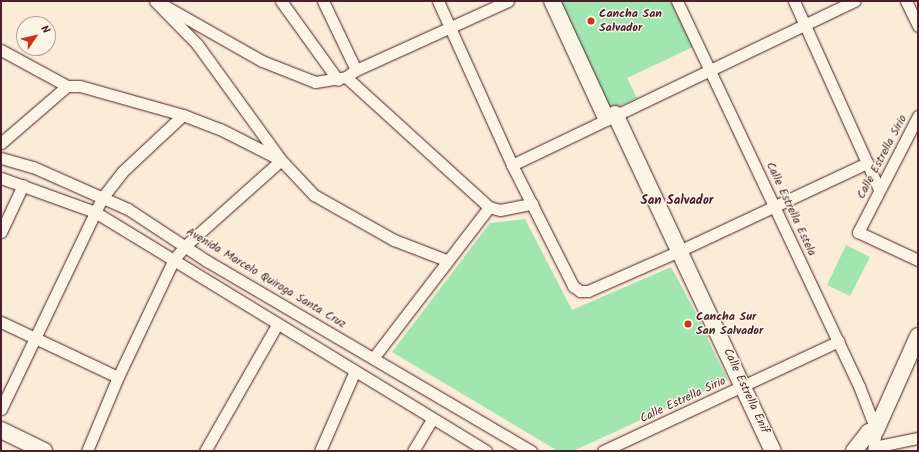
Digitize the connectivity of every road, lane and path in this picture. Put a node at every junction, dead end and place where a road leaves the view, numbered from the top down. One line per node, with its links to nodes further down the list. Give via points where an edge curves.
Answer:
1 (155, 1): 17 (street, via 262,61 315,82); 24 (street, via 197,44)
2 (281, 1): 17 (street)
3 (323, 1): 16 (street)
4 (438, 1): 13 (street)
5 (508, 1): 13 (street)
6 (552, 1): 20 (street, Calle Estrella Enif)
7 (677, 1): 15 (street, Calle Estrella Estela)
8 (794, 1): 11 (street)
9 (855, 1): 11 (street)
10 (906, 1): 12 (street)
11 (804, 25): 15 (street); 25 (street)
12 (918, 26)
13 (449, 27): 16 (street); 26 (street)
14 (1, 50): 18 (street)
15 (710, 69): 20 (street); 32 (street, Calle Estrella Estela)
16 (356, 70): 17 (street)
17 (342, 79): 33 (street)
18 (66, 86): 19 (street, via 80,86); 22 (street)
19 (183, 115): 24 (street, via 220,129); 30 (street, via 122,172)
20 (610, 116): 26 (street); 37 (street, Calle Estrella Enif)
21 (918, 116): 29 (street, Calle Estrella Sirio)
22 (1, 143)
23 (1, 158): 30 (street, Avenida Marcelo Quiroga Santa Cruz, via 33,167)
24 (281, 160): 36 (street); 39 (street, via 314,195 394,240)
25 (867, 163): 29 (street); 32 (street)
26 (512, 165): 31 (street)
27 (1, 178): 28 (street)
28 (23, 185): 34 (street); 35 (street)
29 (879, 189): 40 (street, Calle Estrella Sirio, via 858,232)
30 (102, 198): 34 (street); 36 (street, Avenida Marcelo Quiroga Santa Cruz, via 128,209)
31 (532, 204): 33 (street, via 500,210); 37 (street, via 573,286 580,291 588,291)
32 (774, 205): 37 (street); 45 (street, Calle Estrella Estela)
33 (489, 207): 39 (street)
34 (95, 212): 38 (street); 44 (street)
35 (1, 232)
36 (186, 245): 38 (street); 46 (street, Avenida Marcelo Quiroga Santa Cruz, via 207,261)
37 (679, 252): 49 (street, Calle Estrella Enif)
38 (174, 259): 42 (street); 48 (street)
39 (446, 260): 46 (street)
40 (918, 260)
41 (1, 322): 44 (street)
42 (277, 325): 47 (street); 58 (street)
43 (918, 336): 53 (street)
44 (33, 338): 48 (street); 50 (street)
45 (839, 341): 49 (street, Calle Estrella Sirio); 53 (street, Calle Estrella Estela)
46 (374, 357): 62 (street, Avenida Marcelo Quiroga Santa Cruz)
47 (355, 371): 51 (street); 59 (street)
48 (118, 378): 57 (street)
49 (744, 386): 63 (street, Calle Estrella Sirio); 64 (street, Calle Estrella Enif)
50 (1, 409)
51 (432, 419): 60 (street); 61 (street)
52 (1, 430): 56 (street)
53 (876, 430): 55 (street); 65 (street, via 869,432)
54 (918, 438): 55 (street)
55 (873, 449)
56 (44, 451)
57 (87, 451)
58 (205, 451)
59 (320, 451)
60 (413, 451)
61 (486, 451)
62 (531, 451)
63 (603, 451)
64 (773, 451)
65 (854, 451)

